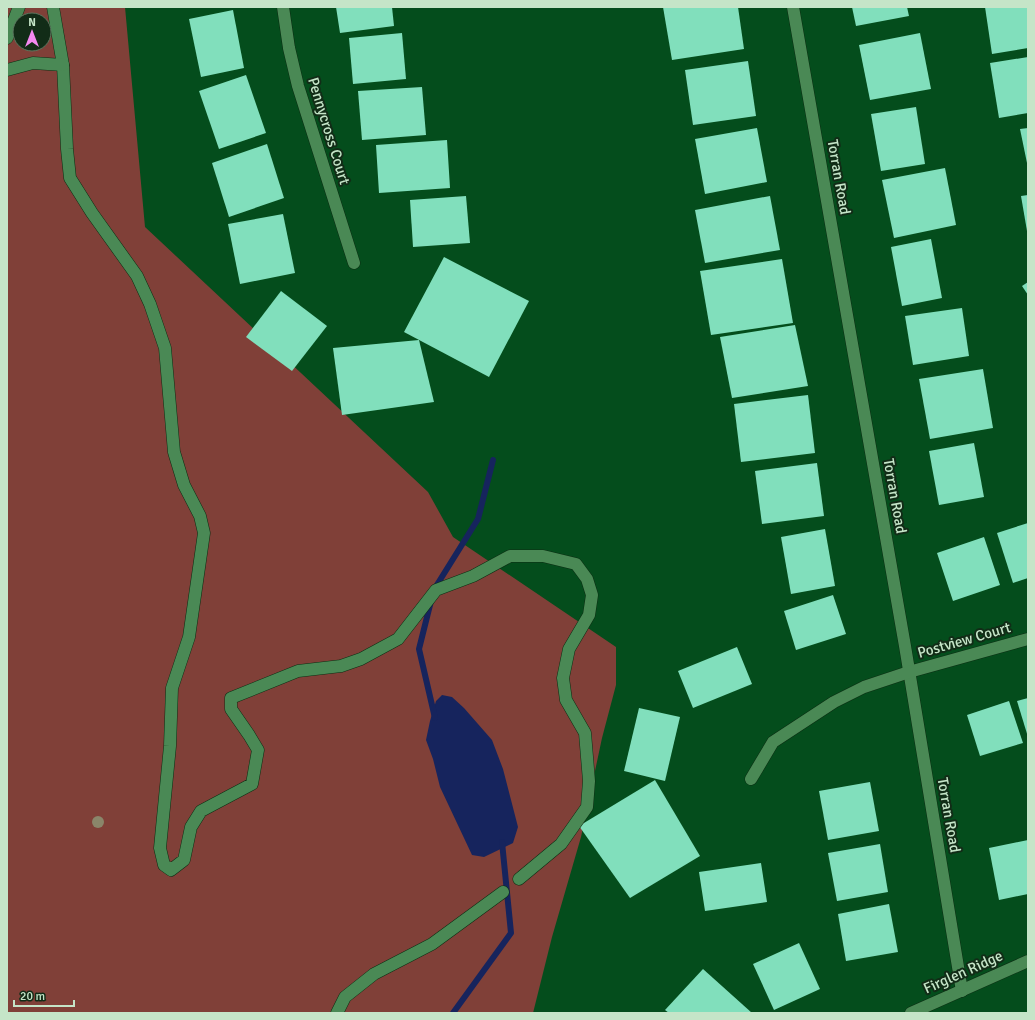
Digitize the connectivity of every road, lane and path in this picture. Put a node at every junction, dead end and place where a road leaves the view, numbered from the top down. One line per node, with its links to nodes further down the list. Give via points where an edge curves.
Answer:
1 (19, 7): 5 (street)
2 (54, 7): 6 (street)
3 (283, 7): 8 (street, Pennycross Court, via 298,86)
4 (793, 7): 10 (street, Torran Road)
5 (7, 38)
6 (63, 65): 7 (street, via 34,64); 12 (street, via 70,178 137,276 150,304 165,348 174,452 184,485 200,516 204,534 189,636 172,688 170,746 160,848 164,865 171,870 184,860 191,827 201,811 252,784 258,750 231,709 231,698 298,671 341,666 361,659 398,639 436,590 473,576 510,556 543,556 576,564 587,579 592,595 589,615 569,649 563,678 566,700 585,733 589,781 587,807 561,844)
7 (7, 70)
8 (354, 262)
9 (1028, 639): 10 (street, Postview Court)
10 (909, 672): 11 (street, Postview Court, via 864,687 805,720 773,742); 15 (street, Torran Road)
11 (752, 779)
12 (519, 879)
13 (503, 892): 16 (street, via 432,944 374,974 345,997)
14 (1028, 961): 15 (street, Firglen Ridge)
15 (962, 991): 17 (street, Firglen Ridge)
16 (336, 1013)
17 (911, 1013)

